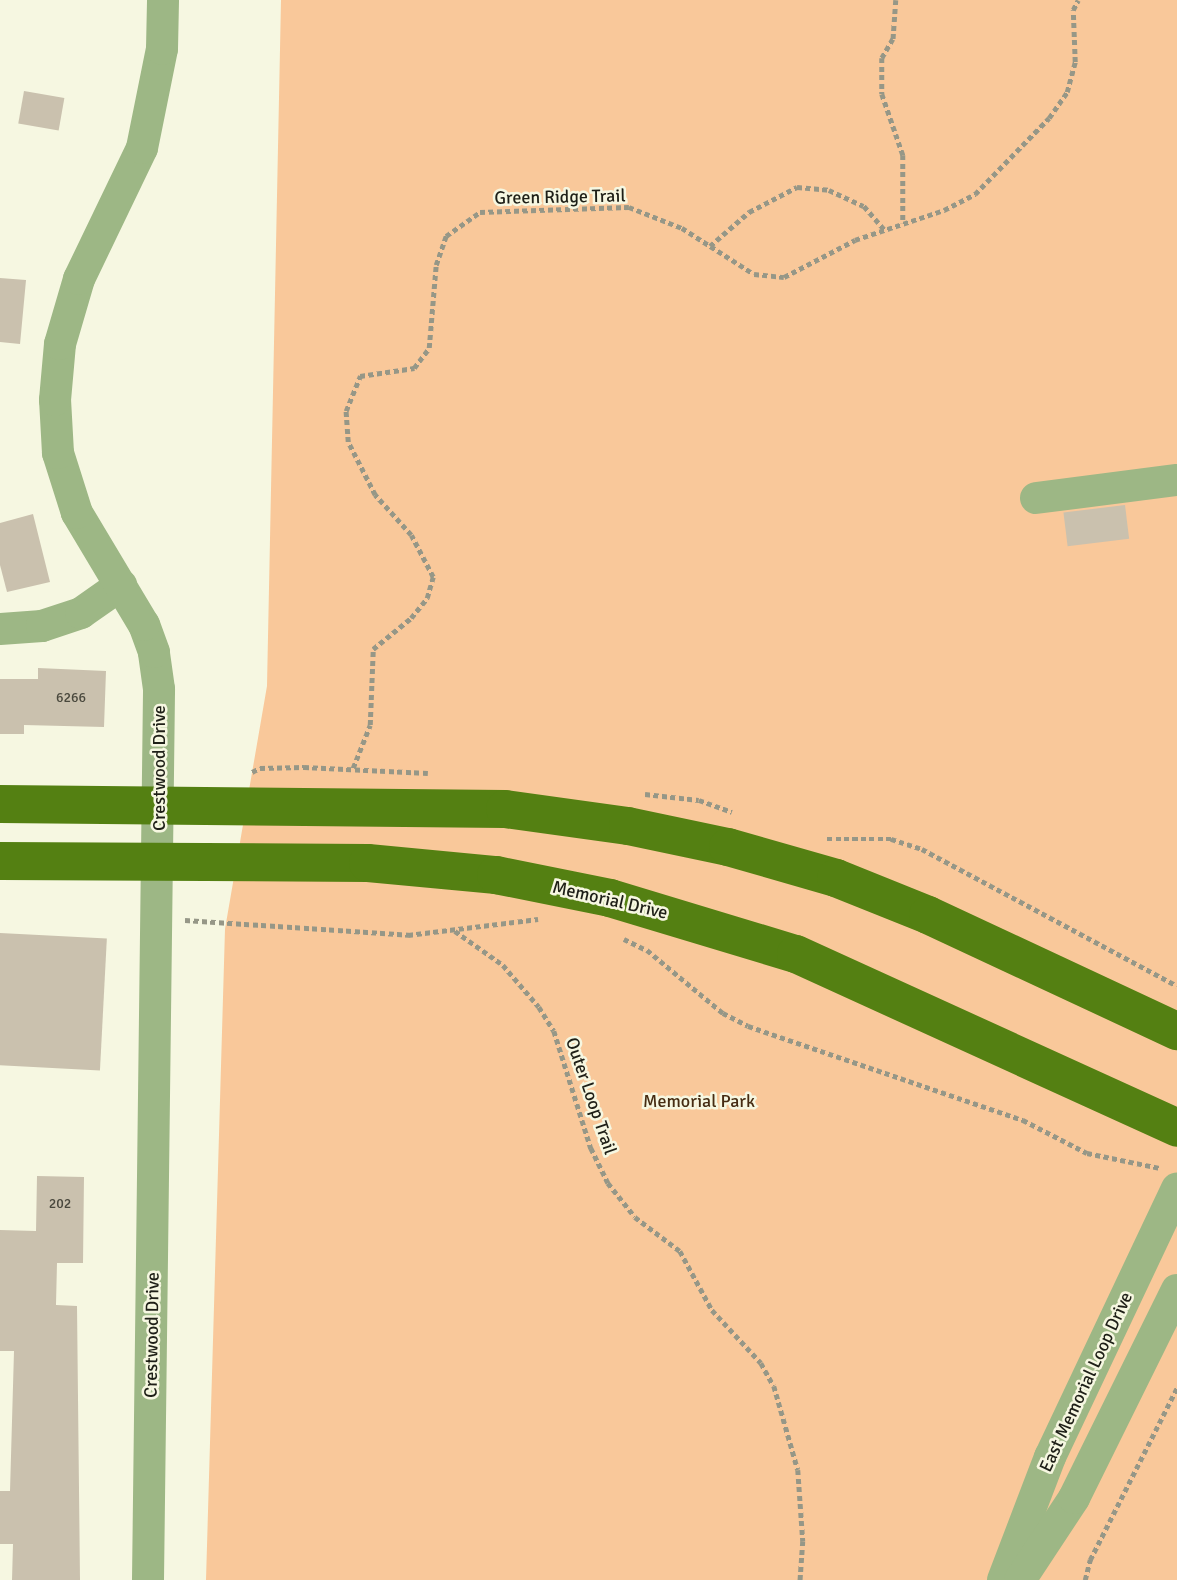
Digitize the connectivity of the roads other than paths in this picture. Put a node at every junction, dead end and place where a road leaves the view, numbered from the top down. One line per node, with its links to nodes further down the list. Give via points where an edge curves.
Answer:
1 (163, 0): 4 (street, Crestwood Drive, via 162,49 142,148 79,279 60,344 55,400 58,453 77,513)
2 (1177, 480): 3 (street)
3 (1037, 498)
4 (121, 585): 5 (street, via 81,613 42,626); 7 (street, Crestwood Drive, via 154,652)
5 (0, 629)
6 (0, 804): 7 (main road)
7 (159, 805): 8 (street, Crestwood Drive); 10 (main road, via 505,809 628,826 728,847 836,878 928,915)
8 (158, 861): 9 (main road, Memorial Drive); 11 (main road, Memorial Drive, via 368,863 496,875 646,908 796,954); 14 (street, Crestwood Drive)
9 (0, 862)
10 (1177, 1031)
11 (1177, 1128)
12 (1170, 1179): 15 (street, East Memorial Loop Drive, via 1050,1457)
13 (1177, 1290): 16 (street, via 1074,1498)
14 (148, 1580)
15 (1003, 1580)
16 (1020, 1580)

